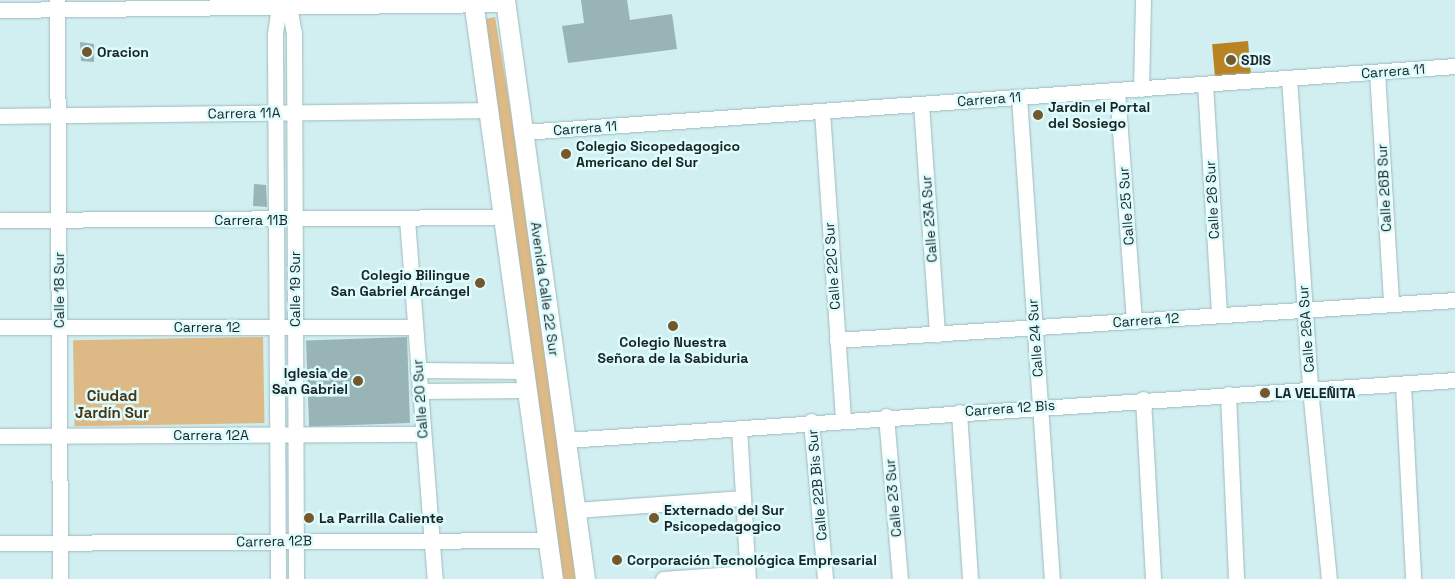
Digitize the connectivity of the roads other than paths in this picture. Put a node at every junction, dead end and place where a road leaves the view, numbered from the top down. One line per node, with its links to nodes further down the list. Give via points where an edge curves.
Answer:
1 (1143, 0): 12 (street)
2 (473, 2): 3 (street); 4 (street); 16 (main road)
3 (505, 2): 22 (main road, Avenida Calle 22 Sur)
4 (284, 3): 5 (street); 18 (street, Calle 19 Sur, via 275,34); 19 (street, Calle 19 Sur, via 294,33)
5 (165, 4): 6 (street)
6 (57, 5): 7 (street); 21 (street, Calle 18 Sur)
7 (0, 10)
8 (1455, 66): 9 (street, Carrera 11)
9 (1377, 72): 10 (street, Carrera 11); 30 (street, Calle 26B Sur)
10 (1289, 78): 11 (street, Carrera 11); 31 (street, Calle 26A Sur)
11 (1206, 84): 12 (street, Carrera 11); 32 (street, Calle 26 Sur)
12 (1140, 89): 13 (street, Carrera 11)
13 (1117, 90): 14 (street, Carrera 11); 33 (street, Calle 25 Sur)
14 (1019, 97): 15 (street, Carrera 11); 39 (street, Calle 24 Sur)
15 (920, 104): 17 (street, Carrera 11); 40 (street, Calle 23A Sur)
16 (488, 110): 19 (street, Carrera 11A); 23 (main road)
17 (822, 111): 22 (street, Carrera 11); 41 (street, Calle 22C Sur)
18 (275, 113): 19 (street, Carrera 11A); 21 (street, Carrera 11A); 27 (street, Calle 19 Sur)
19 (294, 113): 28 (street, Calle 19 Sur)
20 (0, 116): 21 (street, Carrera 11A)
21 (58, 116): 26 (street, Calle 18 Sur)
22 (523, 132): 62 (main road, Avenida Calle 22 Sur)
23 (503, 217): 24 (street, Carrera 11B); 43 (main road)
24 (408, 219): 28 (street, Carrera 11B); 38 (street, Calle 20 Sur)
25 (0, 220): 26 (street, Carrera 11B)
26 (58, 220): 27 (street, Carrera 11B); 35 (street, Calle 18 Sur)
27 (276, 220): 28 (street, Carrera 11B); 36 (street, Calle 19 Sur)
28 (294, 220): 37 (street, Calle 19 Sur)
29 (1455, 300): 30 (street, Carrera 12)
30 (1391, 304): 31 (street, Carrera 12)
31 (1305, 310): 32 (street, Carrera 12); 46 (street, Calle 26A Sur)
32 (1218, 315): 33 (street, Carrera 12)
33 (1134, 321): 39 (street, Carrera 12)
34 (0, 327): 35 (street, Carrera 12)
35 (59, 327): 36 (street, Carrera 12); 61 (street, Calle 18 Sur)
36 (276, 327): 37 (street, Carrera 12); 57 (street, Calle 19 Sur)
37 (295, 327): 38 (street, Carrera 12); 58 (street, Calle 19 Sur)
38 (415, 327): 42 (street, Calle 20 Sur)
39 (1035, 328): 40 (street, Carrera 12); 51 (street, Calle 24 Sur)
40 (937, 334): 41 (street, Carrera 12)
41 (837, 340): 54 (street, Calle 22C Sur)
42 (418, 370): 43 (street); 48 (street, Calle 20 Sur)
43 (524, 371): 47 (main road)
44 (1455, 380): 45 (street, Carrera 12 Bis)
45 (1403, 384): 46 (street, Carrera 12 Bis); 86 (street)
46 (1310, 389): 49 (street, Carrera 12 Bis); 85 (street, Calle 26A Sur)
47 (527, 390): 48 (street); 65 (main road)
48 (419, 391): 59 (street, Calle 20 Sur)
49 (1228, 394): 50 (street, Carrera 12 Bis); 84 (street)
50 (1143, 399): 51 (street, Carrera 12 Bis); 83 (street)
51 (1040, 406): 52 (street, Carrera 12 Bis); 82 (street, Calle 24 Sur)
52 (959, 412): 53 (street, Carrera 12 Bis); 81 (street)
53 (886, 416): 54 (street, Carrera 12 Bis); 80 (street, Calle 23 Sur)
54 (843, 420): 55 (street, Carrera 12 Bis)
55 (812, 421): 56 (street, Carrera 12 Bis); 79 (street, Calle 22B Bis Sur)
56 (739, 428): 62 (street, Carrera 12 Bis); 63 (street)
57 (277, 434): 58 (street, Carrera 12A); 61 (street, Carrera 12A); 66 (street, Calle 19 Sur)
58 (295, 434): 59 (street, Carrera 12A); 67 (street, Calle 19 Sur)
59 (422, 434): 68 (street, Calle 20 Sur)
60 (0, 436): 61 (street, Carrera 12A)
61 (60, 436): 70 (street, Calle 18 Sur)
62 (566, 440): 64 (main road, Avenida Calle 22 Sur)
63 (743, 498): 64 (street); 71 (street)
64 (576, 510): 77 (main road, Avenida Calle 22 Sur)
65 (548, 540): 68 (street, Carrera 12B); 76 (main road)
66 (278, 541): 67 (street, Carrera 12B); 70 (street, Carrera 12B); 73 (street, Calle 19 Sur)
67 (296, 541): 68 (street, Carrera 12B); 74 (street, Calle 19 Sur)
68 (431, 541): 75 (street, Calle 20 Sur)
69 (0, 543): 70 (street, Carrera 12B)
70 (60, 543): 72 (street, Calle 18 Sur)
71 (748, 576): 78 (street)
72 (60, 579)
73 (278, 579)
74 (296, 579)
75 (435, 579)
76 (553, 579)
77 (585, 579)
78 (663, 579)
79 (825, 579)
80 (900, 579)
81 (970, 579)
82 (1052, 579)
83 (1152, 579)
84 (1236, 579)
85 (1329, 579)
86 (1413, 579)

